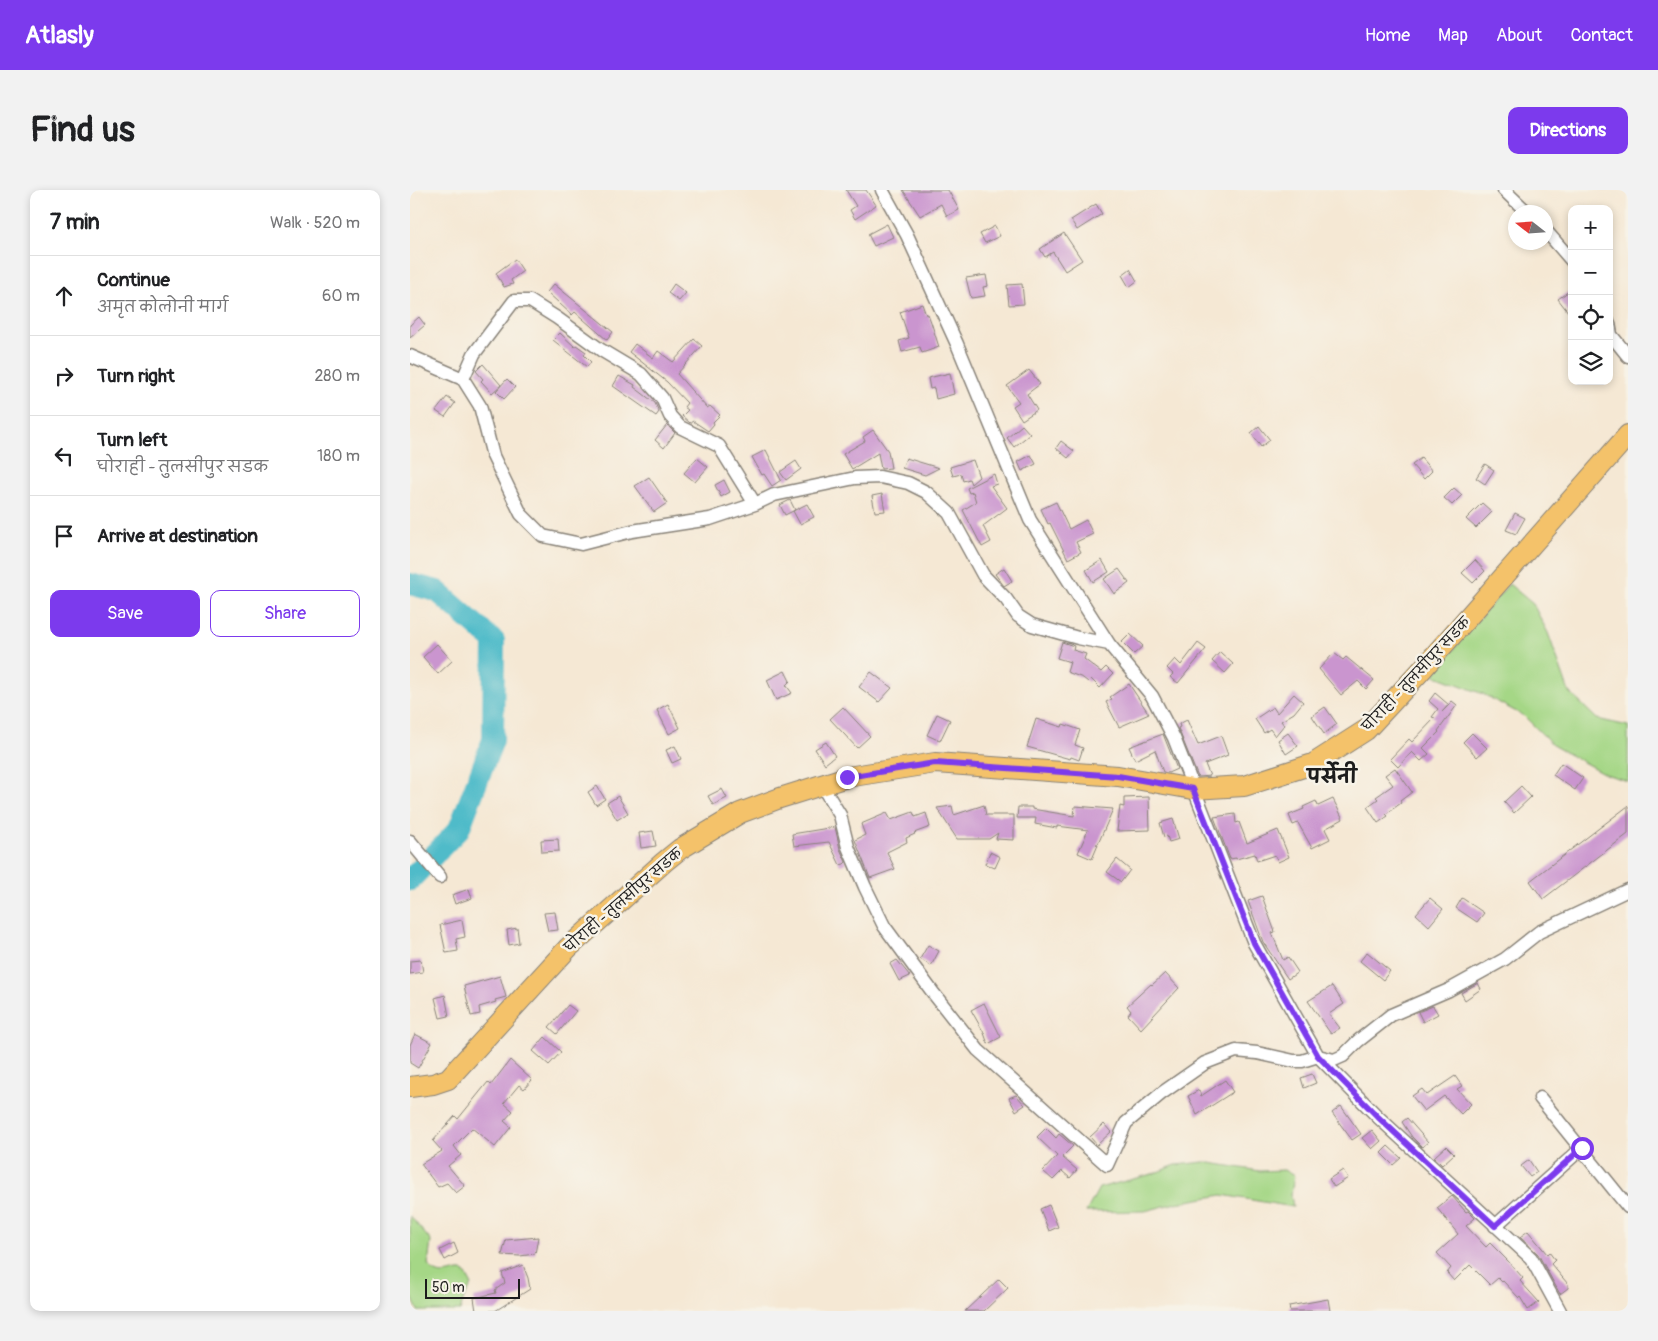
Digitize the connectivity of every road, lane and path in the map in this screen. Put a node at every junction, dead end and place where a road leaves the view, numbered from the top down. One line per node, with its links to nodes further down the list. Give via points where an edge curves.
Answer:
1 (882, 190): 12 (street, via 908,235 958,344 1030,520)
2 (1504, 190): 3 (street)
3 (1520, 205)
4 (1553, 239): 5 (street)
5 (1568, 256)
6 (1613, 337): 8 (street)
7 (410, 356): 9 (street)
8 (1628, 356)
9 (462, 379): 11 (street, via 480,406 493,456 521,514 543,536 581,544 632,531 710,519); 11 (street, via 474,354 514,301 530,301 641,374 662,398 670,416 680,427 718,446)
10 (1628, 435): 14 (main road, घोराही - तुलसीपुर सडक, via 1366,730 1313,764 1244,786)
11 (755, 504): 12 (street, via 774,495 855,478 880,477 908,483 926,492 949,513 983,575 1018,616 1032,625)
12 (1109, 644): 14 (street, via 1152,696 1174,738)
13 (822, 786): 14 (main road, घोराही - तुलसीपुर सडक, via 847,777 935,763 1118,776); 18 (street, via 840,814 848,847 884,926 934,994 978,1050 1107,1165 1126,1123 1205,1063 1236,1051 1294,1061); 19 (main road, घोराही - तुलसीपुर सडक, via 740,813 680,849 568,948 448,1079)
14 (1193, 789): 18 (street, via 1254,943)
15 (410, 841): 16 (street)
16 (440, 877)
17 (1628, 890): 18 (street, via 1539,932 1505,959 1449,990 1391,1015 1343,1056 1334,1060)
18 (1318, 1056): 23 (street)
19 (410, 1086)
20 (1540, 1098): 21 (street)
21 (1582, 1148): 22 (street); 23 (street)
22 (1628, 1206)
23 (1495, 1226): 24 (street, via 1531,1258)
24 (1560, 1311)

